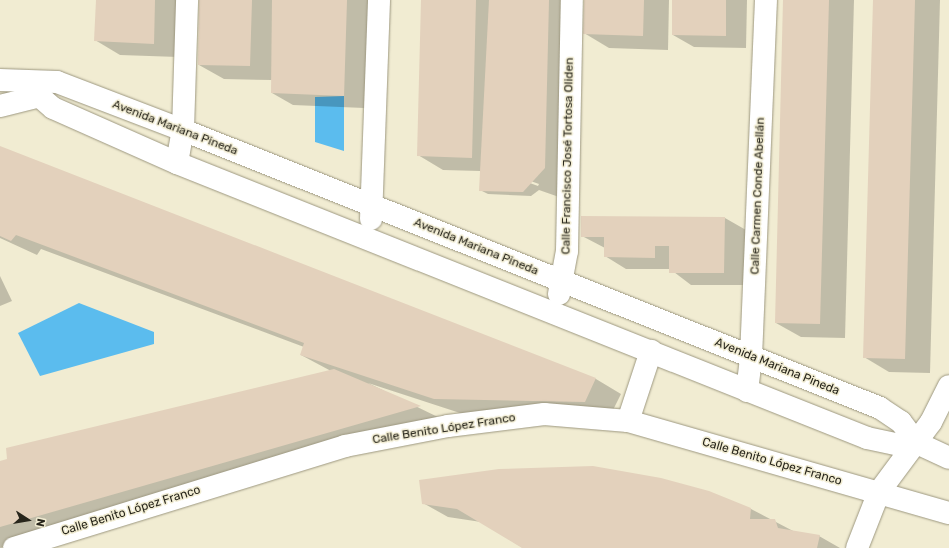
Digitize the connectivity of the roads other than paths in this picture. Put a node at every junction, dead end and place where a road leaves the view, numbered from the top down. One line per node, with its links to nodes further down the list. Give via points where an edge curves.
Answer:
1 (187, 0): 9 (street)
2 (379, 0): 11 (street)
3 (572, 0): 13 (street, Calle Francisco José Tortosa Oliden, via 567,251)
4 (766, 0): 16 (street, Calle Carmen Conde Abellán)
5 (0, 80): 6 (street, Avenida Mariana Pineda)
6 (22, 81): 7 (street, Avenida Mariana Pineda); 9 (street, Avenida Mariana Pineda, via 57,82)
7 (37, 97): 8 (street); 10 (street, Avenida Mariana Pineda, via 53,108)
8 (0, 106)
9 (183, 130): 10 (street); 11 (street, Avenida Mariana Pineda)
10 (177, 163): 12 (street, Avenida Mariana Pineda)
11 (373, 205): 12 (street); 13 (street, Avenida Mariana Pineda)
12 (368, 237): 14 (street, Avenida Mariana Pineda)
13 (562, 281): 14 (street, Calle Francisco José Tortosa Oliden); 16 (street, Avenida Mariana Pineda)
14 (554, 311): 15 (street, Avenida Mariana Pineda)
15 (651, 351): 18 (street, Avenida Mariana Pineda); 19 (street)
16 (751, 356): 18 (street, Calle Carmen Conde Abellán); 20 (street, Avenida Mariana Pineda, via 892,414)
17 (949, 386): 20 (street, via 943,403)
18 (747, 391): 20 (street, Avenida Mariana Pineda, via 867,438 896,444)
19 (628, 421): 22 (street, Calle Benito López Franco); 24 (street, Calle Benito López Franco, via 586,415 497,418 345,446)
20 (917, 443): 21 (street, Avenida Mariana Pineda); 22 (street)
21 (949, 458)
22 (879, 492): 23 (street, Calle Benito López Franco); 25 (street)
23 (949, 513)
24 (14, 548)
25 (857, 548)

